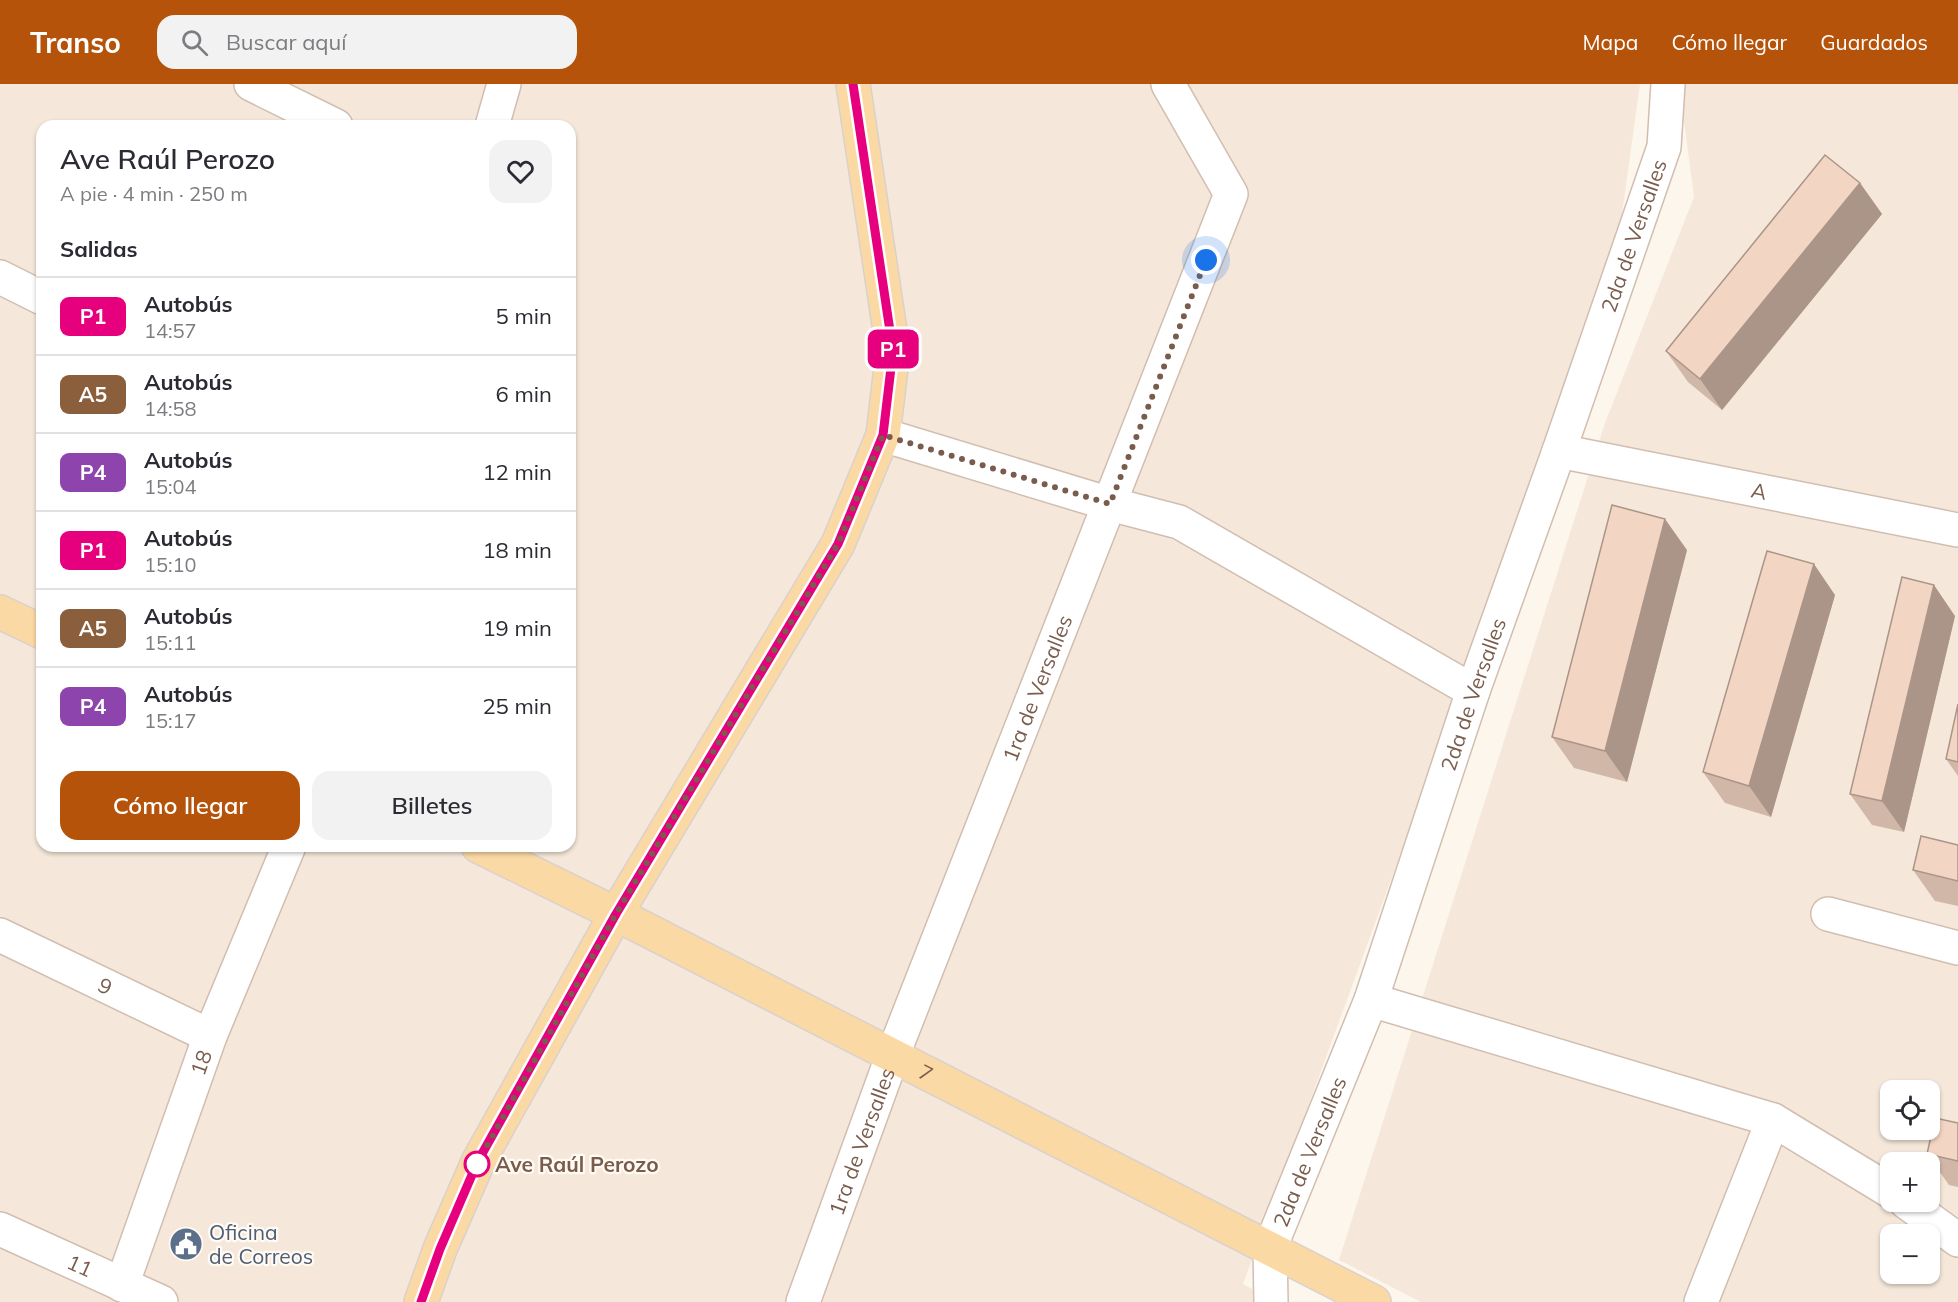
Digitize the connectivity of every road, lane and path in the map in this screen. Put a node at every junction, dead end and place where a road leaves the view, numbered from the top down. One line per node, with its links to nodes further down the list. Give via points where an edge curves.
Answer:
1 (250, 84): 6 (street)
2 (504, 84): 7 (street)
3 (853, 84): 10 (main road, via 893,351)
4 (1168, 84): 12 (street, 1ra de Versalles, via 1232,194)
5 (1668, 84): 11 (street, 2da de Versalles, via 1664,147)
6 (324, 120)
7 (494, 120)
8 (0, 277): 9 (street)
9 (36, 295)
10 (883, 435): 12 (street); 19 (main road, via 838,544)
11 (1559, 451): 13 (street, A); 16 (street, 2da de Versalles)
12 (1110, 504): 16 (street, via 1179,522); 25 (street, 1ra de Versalles)
13 (1958, 530)
14 (0, 612): 15 (main road)
15 (36, 629)
16 (1473, 691): 23 (street, 2da de Versalles)
17 (287, 852): 24 (street, 18)
18 (490, 852): 19 (main road, 7)
19 (616, 914): 25 (main road, 7); 34 (main road, via 478,1161)
20 (1828, 914): 22 (street)
21 (0, 935): 24 (street, 9)
22 (1958, 948)
23 (1371, 1000): 26 (street); 31 (street, 2da de Versalles)
24 (210, 1036): 32 (street, 18)
25 (892, 1057): 31 (main road, 7); 35 (street, 1ra de Versalles)
26 (1773, 1120): 27 (street); 38 (street)
27 (1880, 1185)
28 (1920, 1212): 30 (street)
29 (0, 1229): 32 (street, 11)
30 (1958, 1240)
31 (1270, 1248): 36 (street, 2da de Versalles); 37 (main road, 7)
32 (122, 1285): 33 (street, 11)
33 (161, 1302)
34 (421, 1302)
35 (803, 1302)
36 (1270, 1302)
37 (1374, 1302)
38 (1701, 1302)

